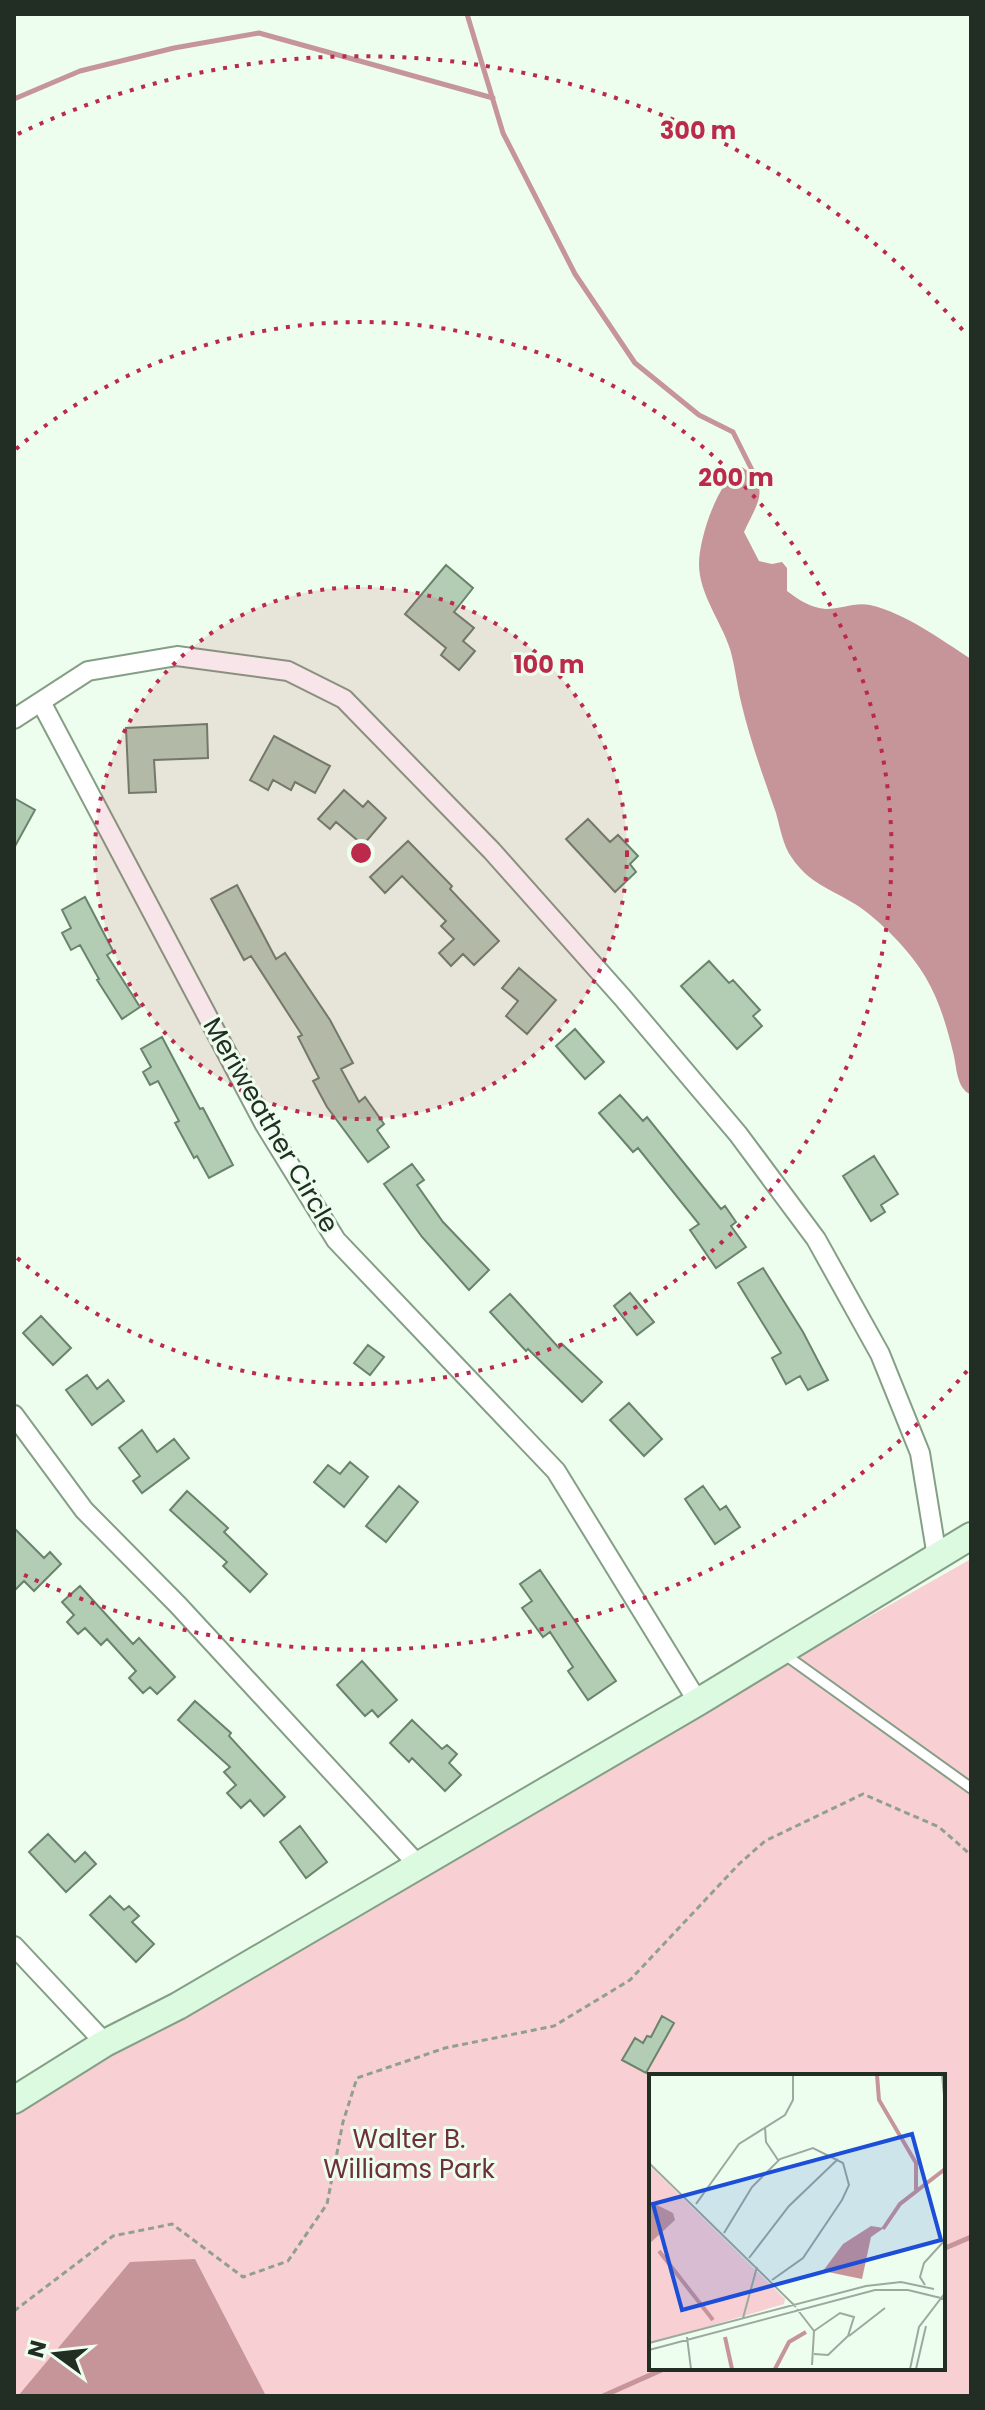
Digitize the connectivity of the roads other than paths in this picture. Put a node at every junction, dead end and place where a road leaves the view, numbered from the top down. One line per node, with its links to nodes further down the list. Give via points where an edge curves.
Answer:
1 (41, 702): 2 (street); 5 (street, via 88,671 177,656 288,671 344,699 492,851 622,997 738,1134 816,1239 880,1354 920,1453); 7 (street, Meriweather Circle, via 265,1125 336,1240 556,1471)
2 (14, 719)
3 (14, 1415): 9 (street, via 84,1510)
4 (971, 1536): 5 (main road)
5 (937, 1557): 6 (main road)
6 (781, 1652): 7 (main road); 8 (lane)
7 (698, 1702): 9 (main road)
8 (971, 1788)
9 (419, 1866): 11 (main road)
10 (14, 1946): 11 (street)
11 (105, 2043): 12 (main road)
12 (14, 2100)

